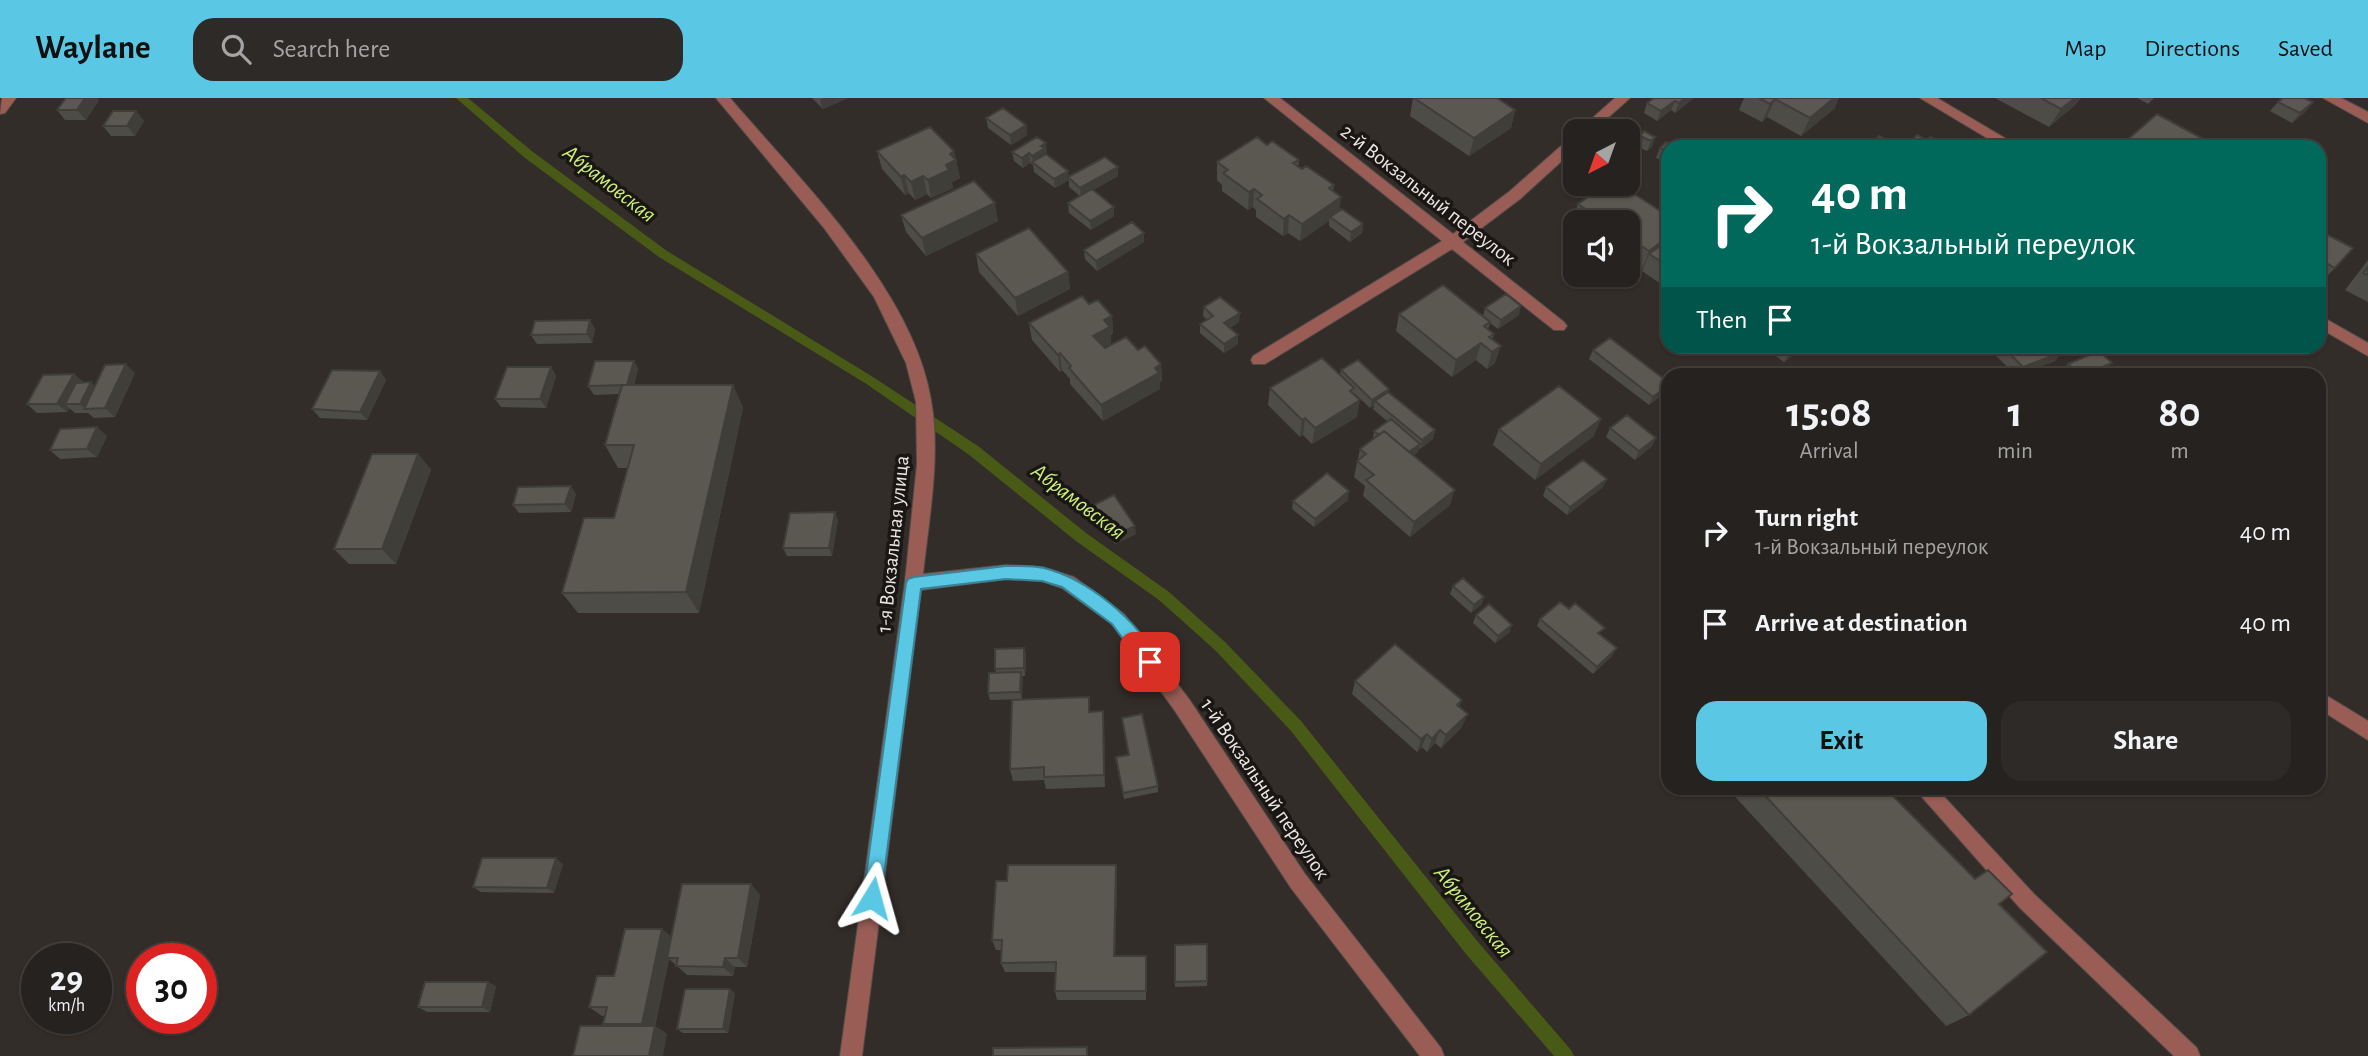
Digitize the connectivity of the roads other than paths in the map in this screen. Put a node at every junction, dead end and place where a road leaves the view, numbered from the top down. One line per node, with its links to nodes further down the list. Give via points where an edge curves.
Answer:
1 (9, 98): 7 (street)
2 (723, 98): 17 (street, 1-я Вокзальная улица, via 872,282 915,363 926,429)
3 (1271, 98): 12 (street, 2-й Вокзальный переулок)
4 (1623, 98): 9 (street)
5 (1927, 98): 10 (street)
6 (2330, 98): 8 (street)
7 (0, 110)
8 (2368, 118)
9 (1599, 119)
10 (2001, 140)
11 (1563, 152): 12 (street)
12 (1454, 241): 14 (street, 2-й Вокзальный переулок); 16 (street)
13 (2326, 325): 15 (street)
14 (1559, 326)
15 (2368, 350)
16 (1259, 360)
17 (914, 583): 21 (street, 1-я Вокзальная улица); 22 (street, 1-й Вокзальный переулок, via 1006,572 1042,574 1068,582 1118,619 1182,705 1298,881)
18 (2326, 704): 19 (street)
19 (2368, 731)
20 (1930, 795): 23 (street, via 2027,901)
21 (851, 1056)
22 (1433, 1056)
23 (2189, 1056)

